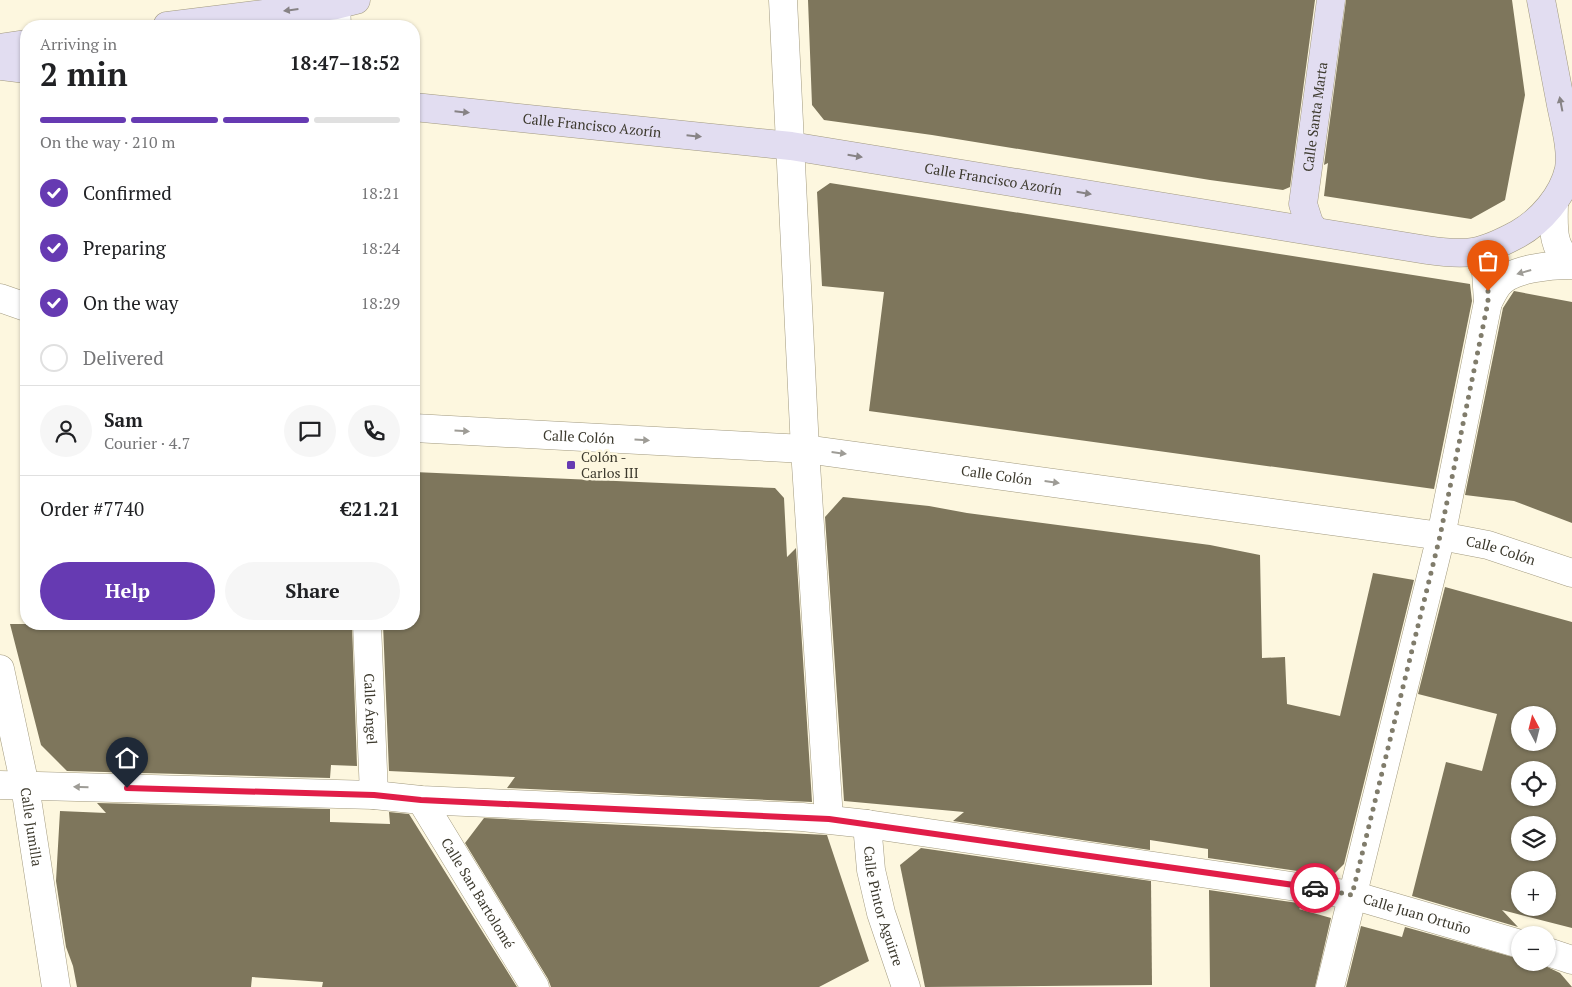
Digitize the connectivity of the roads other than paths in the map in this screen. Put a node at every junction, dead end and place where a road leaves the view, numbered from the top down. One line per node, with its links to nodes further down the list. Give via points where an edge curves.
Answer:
1 (782, 0): 11 (street)
2 (1332, 0): 14 (main road, Calle Santa Marta, via 1303,204 1308,223)
3 (1541, 0): 12 (main road, one-way to 3, via 1568,140)
4 (343, 10): 5 (main road, one-way to 5)
5 (233, 20)
6 (20, 45): 7 (main road)
7 (0, 48)
8 (0, 66): 9 (main road)
9 (20, 68)
10 (420, 108): 11 (main road, Calle Francisco Azorín, one-way to 11)
11 (791, 146): 14 (main road, Calle Francisco Azorín, one-way to 14); 22 (street)
12 (1570, 168): 13 (main road)
13 (1554, 202): 15 (main road, Calle Francisco Azorín, via 1525,230); 16 (street, via 1558,246 1564,257)
14 (1315, 231): 15 (main road, Calle Francisco Azorín, via 1455,254)
15 (1477, 253): 19 (street, via 1486,271)
16 (1572, 260)
17 (1572, 265): 19 (street, one-way to 19, via 1551,265 1507,278 1498,284)
18 (0, 298): 20 (street)
19 (1488, 302): 23 (street)
20 (20, 305)
21 (420, 428): 22 (street, Calle Colón, one-way to 22)
22 (805, 449): 23 (street, Calle Colón, one-way to 23); 30 (street)
23 (1440, 536): 24 (street, Calle Colón, via 1488,545); 32 (street)
24 (1572, 573)
25 (367, 630): 28 (street, Calle Ángel)
26 (0, 669): 27 (street, Calle Jumilla)
27 (13, 785): 28 (street, Calle Juan Ortuño, one-way to 27); 36 (street, Calle Jumilla, via 41,901)
28 (374, 795): 29 (street, Calle Juan Ortuño)
29 (421, 800): 30 (street, Calle Juan Ortuño); 37 (street, Calle San Bartolomé)
30 (829, 819): 31 (street, Calle Juan Ortuño)
31 (867, 824): 32 (street, Calle Juan Ortuño); 38 (street, Calle Pintor Aguirre, via 870,870 886,931)
32 (1352, 895): 33 (street, Calle Juan Ortuño); 39 (street)
33 (1511, 941)
34 (1556, 955): 35 (street)
35 (1572, 960)
36 (56, 987)
37 (534, 987)
38 (906, 987)
39 (1330, 987)

